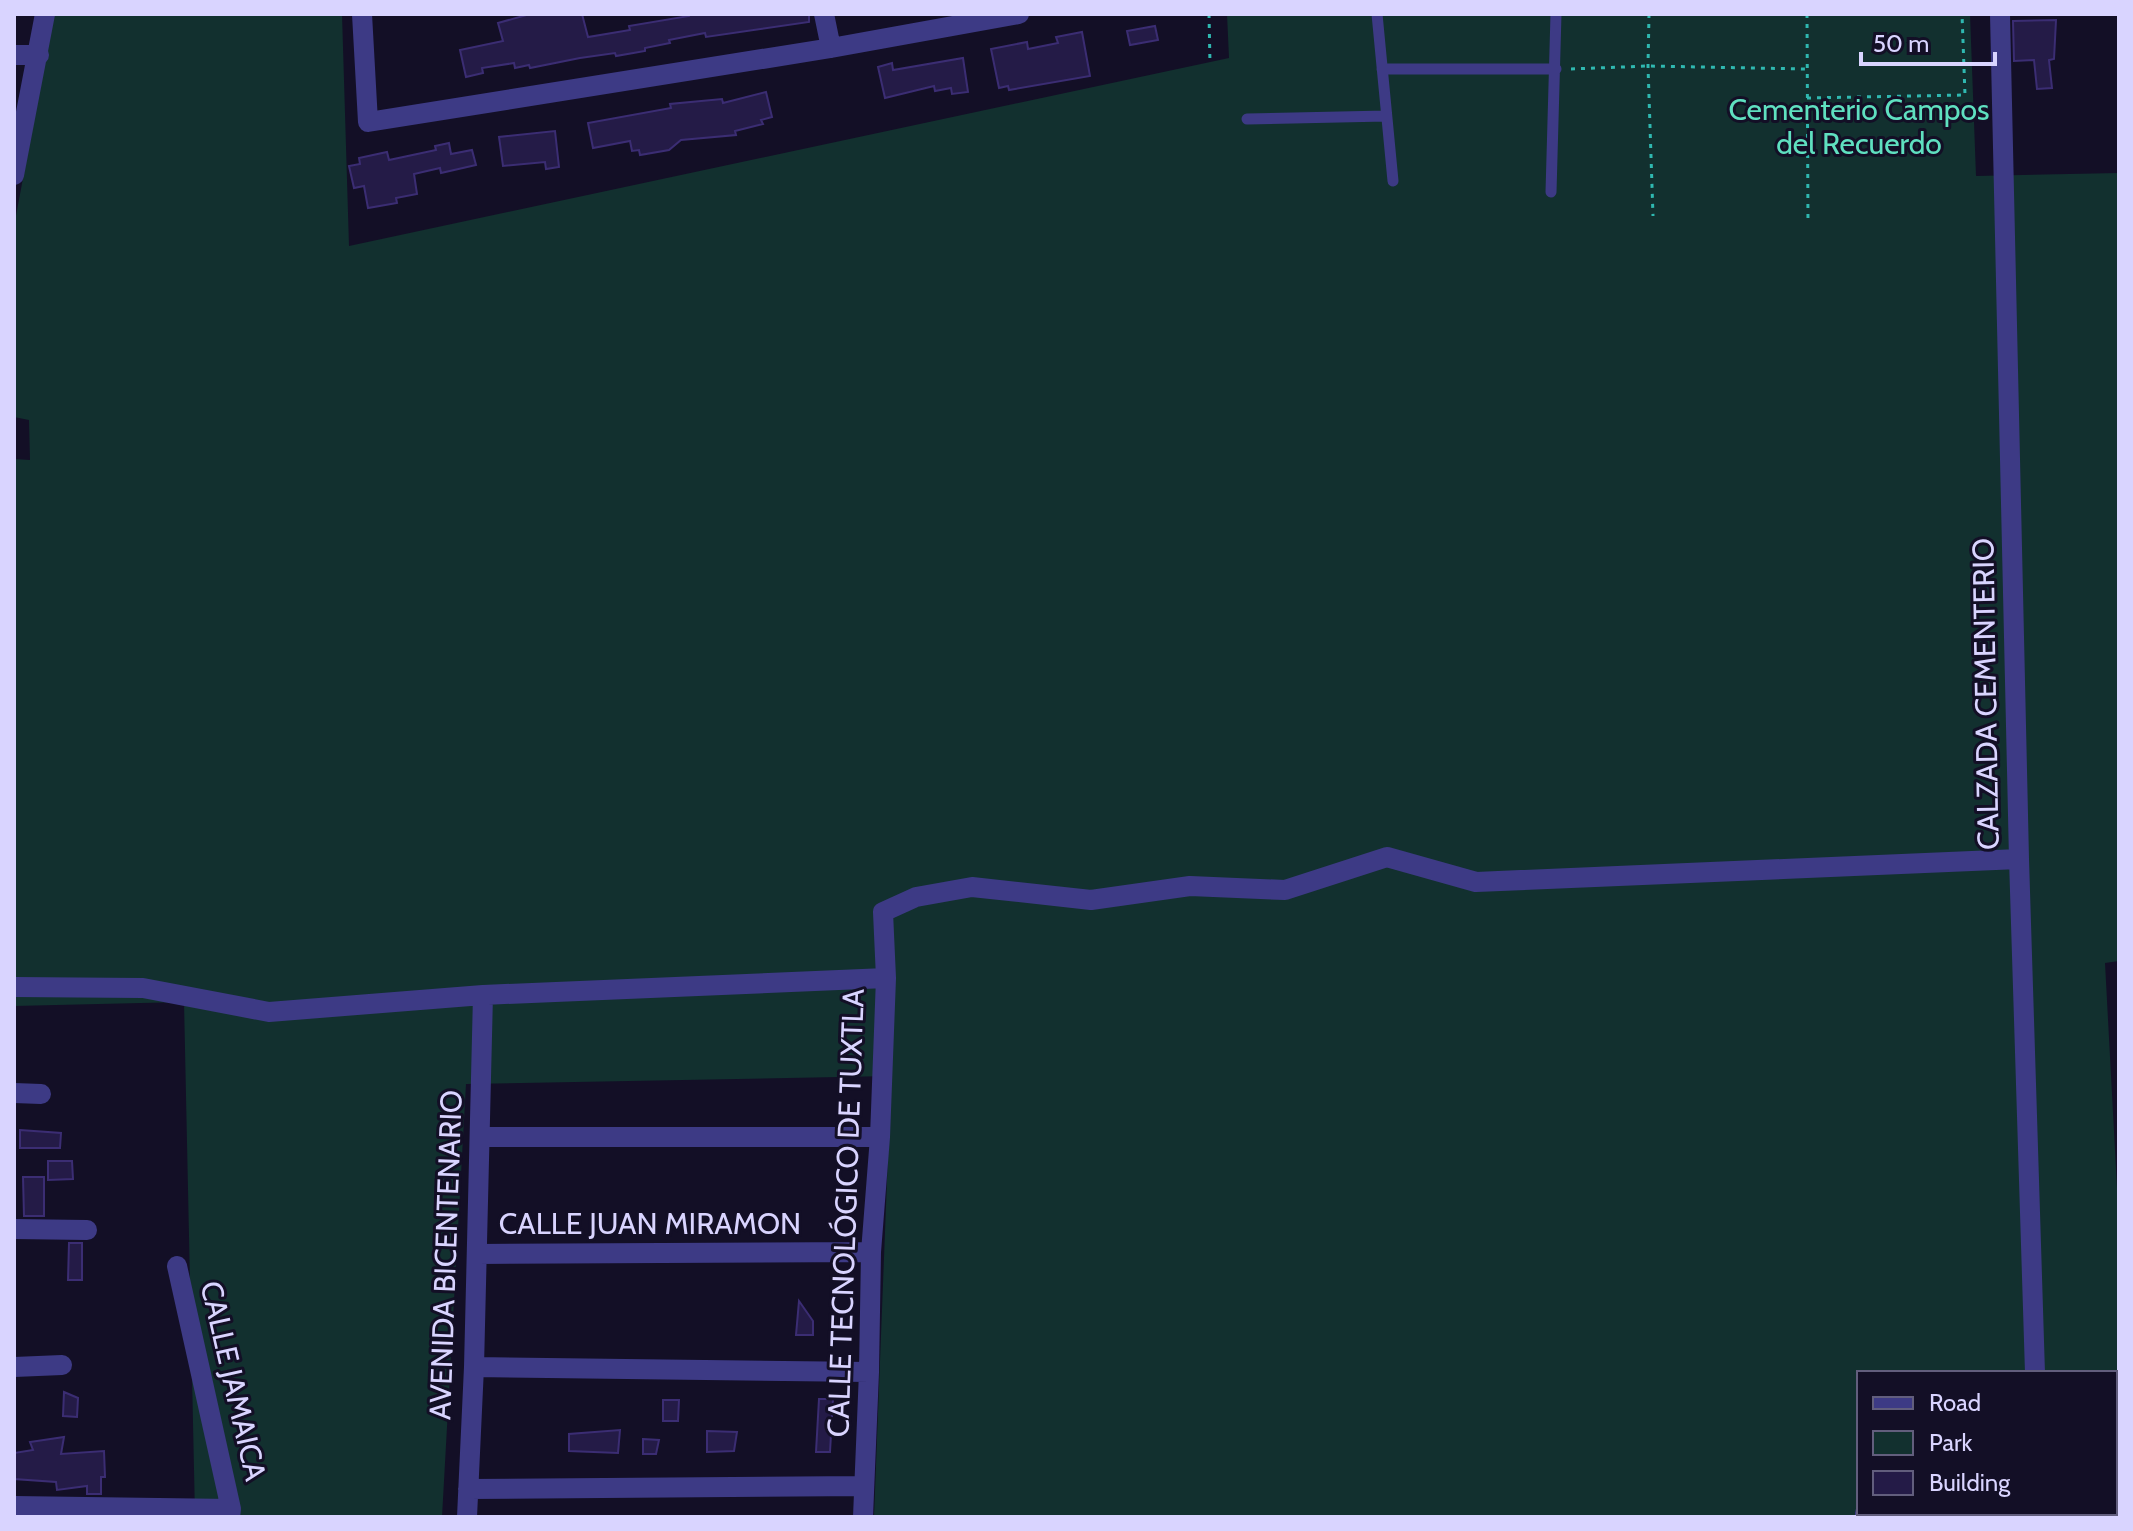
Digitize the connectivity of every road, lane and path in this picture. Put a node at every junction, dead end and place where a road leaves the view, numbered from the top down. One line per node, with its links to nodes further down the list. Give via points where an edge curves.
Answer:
1 (45, 14): 14 (street)
2 (362, 14): 12 (street, via 368,122)
3 (824, 14): 12 (street)
4 (1019, 14): 12 (street)
5 (1209, 14): 15 (path)
6 (1377, 14): 17 (lane)
7 (1556, 14): 18 (lane)
8 (1649, 14): 16 (path)
9 (1807, 14): 19 (path)
10 (1962, 14): 20 (path, via 1965,95)
11 (2000, 14): 28 (street, CALZADA CEMENTERIO)
12 (831, 48)
13 (14, 55): 14 (street)
14 (39, 55): 23 (street)
15 (1210, 64)
16 (1648, 66): 18 (path); 19 (path); 26 (path)
17 (1382, 69): 18 (lane); 21 (lane)
18 (1556, 69): 25 (lane)
19 (1807, 69): 20 (path)
20 (1807, 98): 27 (path)
21 (1386, 116): 22 (lane); 24 (lane)
22 (1247, 119)
23 (14, 175)
24 (1393, 181)
25 (1551, 192)
26 (1653, 216)
27 (1808, 223)
28 (2019, 859): 29 (street, CALLE TECNOLÓGICO DE TUXTLA, via 1476,882 1387,857 1285,890 1190,886 1091,900 972,887 916,897 883,912); 44 (street, CALZADA CEMENTERIO)
29 (886, 978): 31 (street); 35 (street, CALLE TECNOLÓGICO DE TUXTLA)
30 (14, 987): 31 (street, via 143,988 269,1012)
31 (483, 995): 34 (street, AVENIDA BICENTENARIO)
32 (14, 1093): 33 (street)
33 (41, 1094)
34 (480, 1137): 35 (street); 39 (street, AVENIDA BICENTENARIO)
35 (880, 1137): 38 (street, CALLE TECNOLÓGICO DE TUXTLA)
36 (14, 1229): 37 (street)
37 (87, 1230)
38 (871, 1252): 39 (street, CALLE JUAN MIRAMON); 45 (street, CALLE TECNOLÓGICO DE TUXTLA)
39 (477, 1254): 43 (street, AVENIDA BICENTENARIO)
40 (177, 1266): 50 (street, CALLE JAMAICA)
41 (62, 1365): 42 (street)
42 (14, 1367)
43 (474, 1367): 45 (street); 47 (street, AVENIDA BICENTENARIO)
44 (2035, 1371)
45 (869, 1372): 46 (street, CALLE TECNOLÓGICO DE TUXTLA)
46 (864, 1486): 47 (street); 52 (street, CALLE TECNOLÓGICO DE TUXTLA)
47 (468, 1489): 51 (street, AVENIDA BICENTENARIO)
48 (14, 1506): 49 (street, CALLE JAMAICA)
49 (93, 1511): 50 (street, CALLE JAMAICA)
50 (231, 1513)
51 (467, 1517)
52 (863, 1517)

